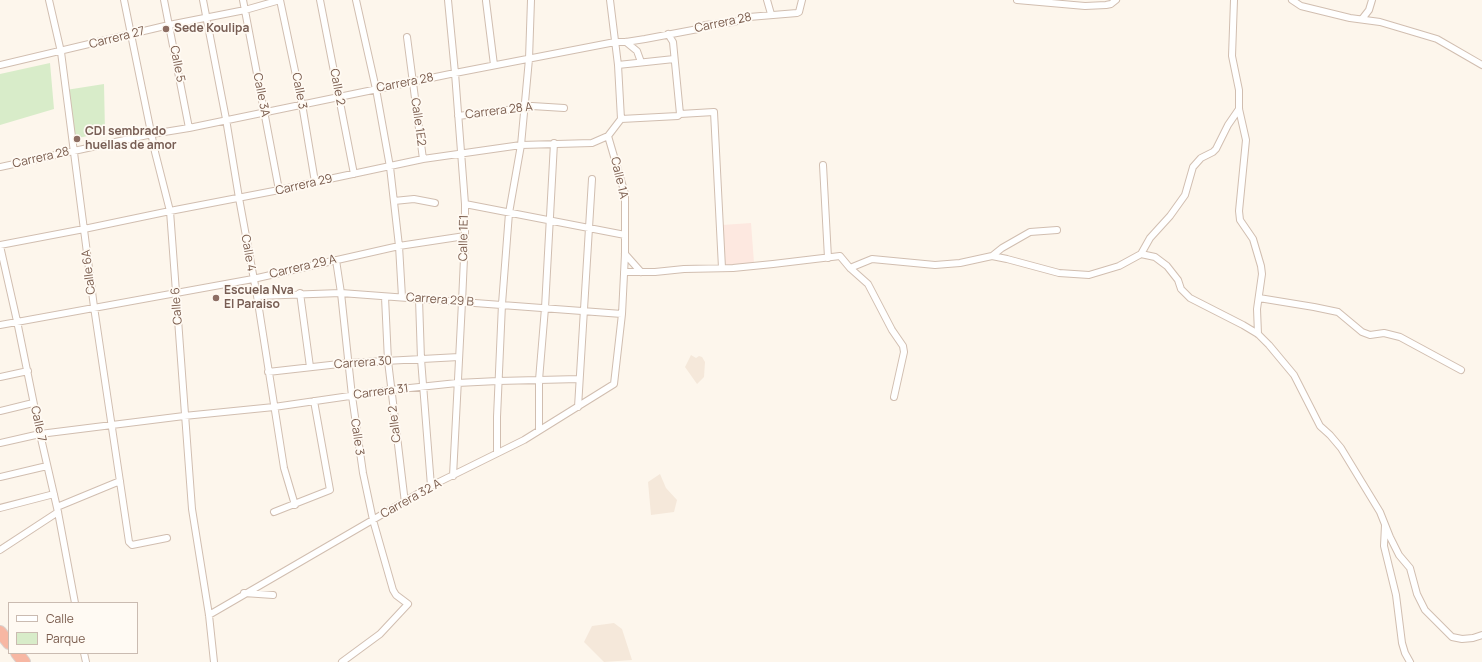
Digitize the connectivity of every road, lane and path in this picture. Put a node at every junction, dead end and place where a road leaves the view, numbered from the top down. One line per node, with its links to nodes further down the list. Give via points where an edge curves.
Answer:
1 (49, 0): 30 (street, Calle 6A)
2 (124, 0): 26 (street, Calle 6)
3 (164, 0): 24 (street, Calle 5)
4 (203, 0): 22 (street, Calle 4)
5 (243, 0): 20 (street, Calle 3A)
6 (280, 0): 20 (street, Carrera 27); 42 (street, Calle 3)
7 (320, 0): 41 (street, Calle 2)
8 (356, 0): 40 (street)
9 (448, 0): 38 (street, Calle 1E1)
10 (531, 0): 31 (street)
11 (610, 0): 28 (street)
12 (767, 0): 21 (street)
13 (802, 0): 21 (street, Carrera 28, via 797,13)
14 (1017, 0): 15 (street, via 1085,6 1106,5)
15 (1116, 0)
16 (1234, 0): 45 (street, via 1232,56 1239,90)
17 (1292, 0): 23 (street, via 1301,6)
18 (1372, 0): 23 (street, via 1369,10)
19 (486, 1): 35 (street)
20 (245, 10): 22 (street, Carrera 27); 46 (street, Calle 3A)
21 (771, 14): 25 (street, Carrera 28)
22 (207, 17): 24 (street, Carrera 27); 49 (street, Calle 4)
23 (1362, 19): 37 (street, via 1437,39)
24 (169, 26): 26 (street, Carrera 27); 51 (street, Calle 5)
25 (668, 34): 29 (street, Carrera 28); 32 (street, via 672,42)
26 (131, 35): 30 (street, Carrera 27); 52 (street, Calle 6)
27 (407, 37): 39 (street, Calle 1E2)
28 (615, 42): 29 (street, Carrera 28); 31 (street, Carrera 28); 36 (street)
29 (626, 42): 33 (street, via 637,51)
30 (61, 52): 34 (street, Carrera 27); 56 (street, Calle 6A)
31 (529, 59): 35 (street, Carrera 28); 43 (street)
32 (674, 59): 33 (street); 47 (street)
33 (641, 62): 36 (street)
34 (0, 65)
35 (494, 65): 38 (street, Carrera 28)
36 (618, 65): 50 (street)
37 (1482, 65)
38 (455, 73): 39 (street, Carrera 28); 48 (street, Calle 1E1)
39 (413, 82): 40 (street, Carrera 28); 58 (street, Calle 1E2)
40 (376, 89): 41 (street, Carrera 28); 61 (street)
41 (340, 96): 42 (street, Carrera 28); 62 (street, Calle 2)
42 (302, 104): 46 (street, Carrera 28); 64 (street, Calle 3)
43 (524, 108): 44 (street, Carrera 28 A); 48 (street, Carrera 28 A); 55 (street)
44 (564, 108)
45 (1239, 109): 81 (street, via 1216,149 1201,158 1193,167 1185,195 1150,238); 96 (street, via 1246,140 1239,211 1240,220 1253,239 1261,266)
46 (264, 112): 49 (street, Carrera 28); 65 (street, Calle 3A)
47 (680, 114): 50 (street); 85 (street, via 714,112)
48 (458, 116): 57 (street, Calle 1E1)
49 (226, 119): 51 (street, Carrera 28); 66 (street, Calle 4)
50 (621, 119): 53 (street)
51 (189, 128): 52 (street, Carrera 28)
52 (152, 134): 56 (street, Carrera 28); 70 (street, Calle 6)
53 (608, 136): 54 (street, Carrera 29, via 592,143); 76 (street, Calle 1A, via 625,194)
54 (554, 143): 55 (street, Carrera 29); 72 (street)
55 (521, 145): 57 (street, Carrera 29); 71 (street)
56 (73, 150): 60 (street, Carrera 28); 74 (street, Calle 6A)
57 (460, 154): 58 (street, Carrera 29); 69 (street, Calle 1E1)
58 (423, 159): 61 (street, Carrera 29)
59 (823, 165): 83 (street)
60 (0, 167)
61 (390, 167): 62 (street, Carrera 29); 67 (street)
62 (354, 174): 64 (street, Carrera 29)
63 (592, 179): 73 (street)
64 (315, 182): 65 (street, Carrera 29)
65 (279, 190): 66 (street, Carrera 29)
66 (239, 198): 70 (street, Carrera 29); 89 (street, Calle 4)
67 (394, 200): 68 (street, via 414,199); 79 (street)
68 (434, 203)
69 (465, 204): 71 (street); 77 (street, Calle 1E1)
70 (170, 211): 74 (street, Carrera 29); 90 (street, Calle 6)
71 (509, 213): 72 (street); 99 (street)
72 (549, 220): 73 (street); 101 (street)
73 (588, 228): 76 (street); 102 (street)
74 (84, 229): 78 (street, Carrera 29); 100 (street, Calle 6A)
75 (1057, 230): 82 (street, via 1030,232)
76 (625, 235): 80 (street, Calle 1A)
77 (465, 236): 79 (street, Carrera 29 A); 98 (street, Calle 1E1)
78 (0, 246): 104 (street, Calle 7)
79 (399, 246): 84 (street, Carrera 29 A); 95 (street)
80 (625, 254): 87 (street, Calle 1A); 88 (street)
81 (1141, 254): 82 (street, via 1118,266 1089,275 1059,273); 106 (street, via 1155,257 1167,266 1178,280 1181,289 1190,298)
82 (992, 256): 86 (street, via 935,265 872,259)
83 (828, 258): 85 (street); 86 (street, via 840,256)
84 (336, 260): 89 (street, Carrera 29 A); 92 (street, Calle 3)
85 (722, 268): 88 (street)
86 (850, 268): 124 (street, via 868,284 903,346 904,352)
87 (624, 272): 88 (street); 103 (street, Calle 1A)
88 (641, 272)
89 (253, 279): 90 (street, Carrera 29 A); 93 (street, Calle 4)
90 (176, 292): 100 (street, Carrera 29 A); 130 (street, Calle 6)
91 (300, 293): 92 (street, Carrera 29 B); 93 (street, Carrera 29 B); 111 (street)
92 (341, 293): 94 (street, Carrera 29 B); 110 (street, Calle 3)
93 (257, 296): 114 (street, Calle 4)
94 (385, 297): 95 (street, Carrera 29 B); 109 (street, Calle 2)
95 (402, 297): 97 (street, Carrera 29 B)
96 (1259, 298): 106 (street); 112 (street, via 1338,312 1362,332 1400,337)
97 (419, 299): 98 (street, Carrera 29 B); 108 (street)
98 (462, 302): 99 (street, Carrera 29 B); 107 (street, Calle 1E1)
99 (502, 304): 101 (street, Carrera 29 B); 118 (street)
100 (94, 307): 104 (street, Carrera 29 A); 131 (street, Calle 6A)
101 (545, 308): 102 (street, Carrera 29 B); 117 (street)
102 (583, 311): 103 (street, Carrera 29 B); 116 (street)
103 (622, 314): 120 (street, Calle 1A)
104 (17, 321): 105 (street, Carrera 29 A); 113 (street, Calle 7)
105 (0, 325)
106 (1258, 334): 148 (street, via 1294,375 1314,418 1341,448)
107 (459, 357): 108 (street, Carrera 30); 119 (street, Calle 1E1)
108 (421, 359): 109 (street, Carrera 30); 121 (street)
109 (388, 361): 110 (street, Carrera 30); 122 (street, Calle 2)
110 (348, 363): 111 (street, Carrera 30); 123 (street, Calle 3)
111 (310, 367): 114 (street, Carrera 30)
112 (1461, 370)
113 (28, 371): 115 (street); 126 (street, Calle 7)
114 (268, 372): 127 (street, Calle 4)
115 (0, 377)
116 (579, 379): 117 (street, Carrera 31); 128 (street)
117 (539, 380): 118 (street, Carrera 31); 132 (street)
118 (498, 381): 119 (street, Carrera 31); 135 (street)
119 (457, 383): 121 (street, Carrera 31); 137 (street, Calle 1E1)
120 (614, 384): 128 (street, Carrera 32 A)
121 (423, 387): 122 (street, Carrera 31); 140 (street)
122 (391, 390): 123 (street, Carrera 31); 142 (street, Calle 2)
123 (352, 396): 125 (street, Carrera 31); 147 (street, Calle 3)
124 (894, 398)
125 (314, 401): 127 (street, Carrera 31); 143 (street, via 330,489 329,492)
126 (33, 403): 129 (street); 133 (street, Calle 7)
127 (274, 406): 130 (street, Carrera 31); 143 (street, Calle 4, via 284,468)
128 (578, 407): 132 (street, Carrera 32 A)
129 (0, 411)
130 (184, 416): 131 (street); 154 (street, Calle 6, via 192,509)
131 (112, 425): 133 (street); 139 (street, Calle 6A)
132 (539, 430): 135 (street, Carrera 32 A)
133 (40, 434): 134 (street); 136 (street, Calle 7)
134 (0, 442)
135 (497, 453): 137 (street, Carrera 32 A)
136 (47, 466): 138 (street); 141 (street, Calle 7)
137 (453, 476): 140 (street, Carrera 32 A)
138 (0, 477)
139 (120, 481): 145 (street); 149 (street, Calle 6A, via 130,544)
140 (431, 486): 142 (street, Carrera 32 A)
141 (54, 494): 144 (street); 145 (street, Calle 7)
142 (405, 503): 147 (street, Carrera 32 A)
143 (295, 505): 146 (street)
144 (0, 508)
145 (58, 510): 150 (street); 153 (street, Calle 7)
146 (274, 512)
147 (372, 520): 151 (street, Carrera 32 A); 161 (street, Calle 3, via 392,590 408,604 380,634)
148 (1385, 524): 156 (street, via 1399,555 1410,568 1417,594 1425,610 1452,637 1462,639); 162 (street, via 1385,551 1396,595 1402,642)
149 (167, 538)
150 (0, 550)
151 (244, 593): 152 (street); 154 (street, Carrera 32 A)
152 (273, 595)
153 (75, 602)
154 (209, 614): 160 (street, Calle 6)
155 (0, 632): 157 (highway)
156 (1482, 635)
157 (8, 642)
158 (18, 654): 159 (highway)
159 (24, 662)
160 (214, 662)
161 (342, 662)
162 (1410, 662)

